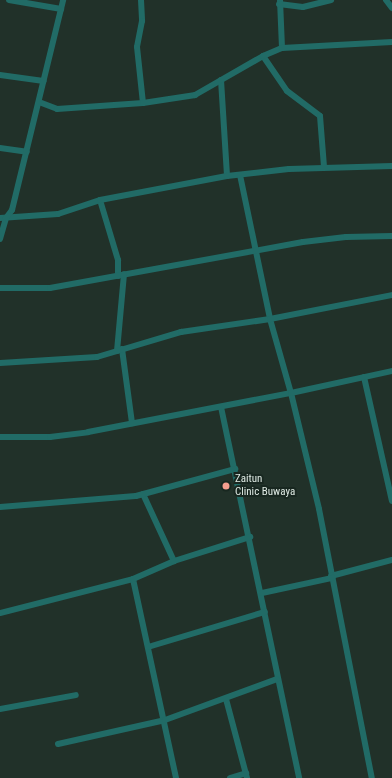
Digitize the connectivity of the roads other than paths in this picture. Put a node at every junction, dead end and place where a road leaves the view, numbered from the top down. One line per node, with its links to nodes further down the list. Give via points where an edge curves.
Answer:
1 (9, 0): 8 (street)
2 (63, 0): 8 (street)
3 (141, 0): 16 (street, via 142,21 137,47)
4 (331, 0): 6 (street, via 303,7)
5 (386, 0): 7 (street)
6 (279, 2): 10 (street)
7 (392, 8)
8 (61, 9): 14 (street)
9 (392, 42): 10 (street)
10 (282, 48): 11 (street)
11 (262, 56): 13 (street); 20 (street, via 287,91 320,116)
12 (0, 74): 14 (street)
13 (221, 80): 16 (street, via 195,95); 22 (street)
14 (44, 81): 15 (street)
15 (39, 102): 16 (street, via 57,109); 18 (street)
16 (143, 103)
17 (0, 148): 18 (street)
18 (27, 152): 24 (street, via 12,210)
19 (392, 166): 20 (street)
20 (324, 167): 21 (street)
21 (240, 175): 22 (street); 27 (street)
22 (227, 176): 23 (street)
23 (100, 200): 24 (street, via 58,214); 28 (street)
24 (3, 218): 26 (street)
25 (392, 236): 27 (street, via 346,237)
26 (0, 239)
27 (254, 252): 28 (street); 31 (street)
28 (121, 275): 29 (street, via 50,288); 32 (street)
29 (0, 288)
30 (392, 295): 31 (street)
31 (270, 319): 32 (street, via 181,332); 36 (street)
32 (119, 350): 33 (street, via 97,357); 38 (street)
33 (0, 363)
34 (392, 371): 35 (street)
35 (364, 377): 36 (street); 42 (street)
36 (291, 393): 37 (street); 47 (street, via 319,509)
37 (221, 407): 38 (street); 40 (street)
38 (132, 423): 39 (street, via 50,437)
39 (0, 437)
40 (235, 469): 41 (street); 44 (street)
41 (142, 494): 43 (street); 45 (street)
42 (392, 501)
43 (0, 508)
44 (250, 537): 45 (street); 49 (street)
45 (174, 560): 48 (street)
46 (392, 560): 47 (street)
47 (332, 577): 49 (street); 63 (street)
48 (133, 579): 51 (street); 52 (street)
49 (262, 593): 50 (street)
50 (265, 612): 52 (street); 53 (street)
51 (0, 613)
52 (148, 647): 57 (street)
53 (277, 679): 55 (street); 62 (street)
54 (76, 695): 56 (street)
55 (226, 699): 57 (street); 59 (street)
56 (0, 709)
57 (165, 720): 58 (street); 60 (street)
58 (58, 744)
59 (247, 776): 61 (street)
60 (176, 778)
61 (230, 778)
62 (299, 778)
63 (372, 778)

